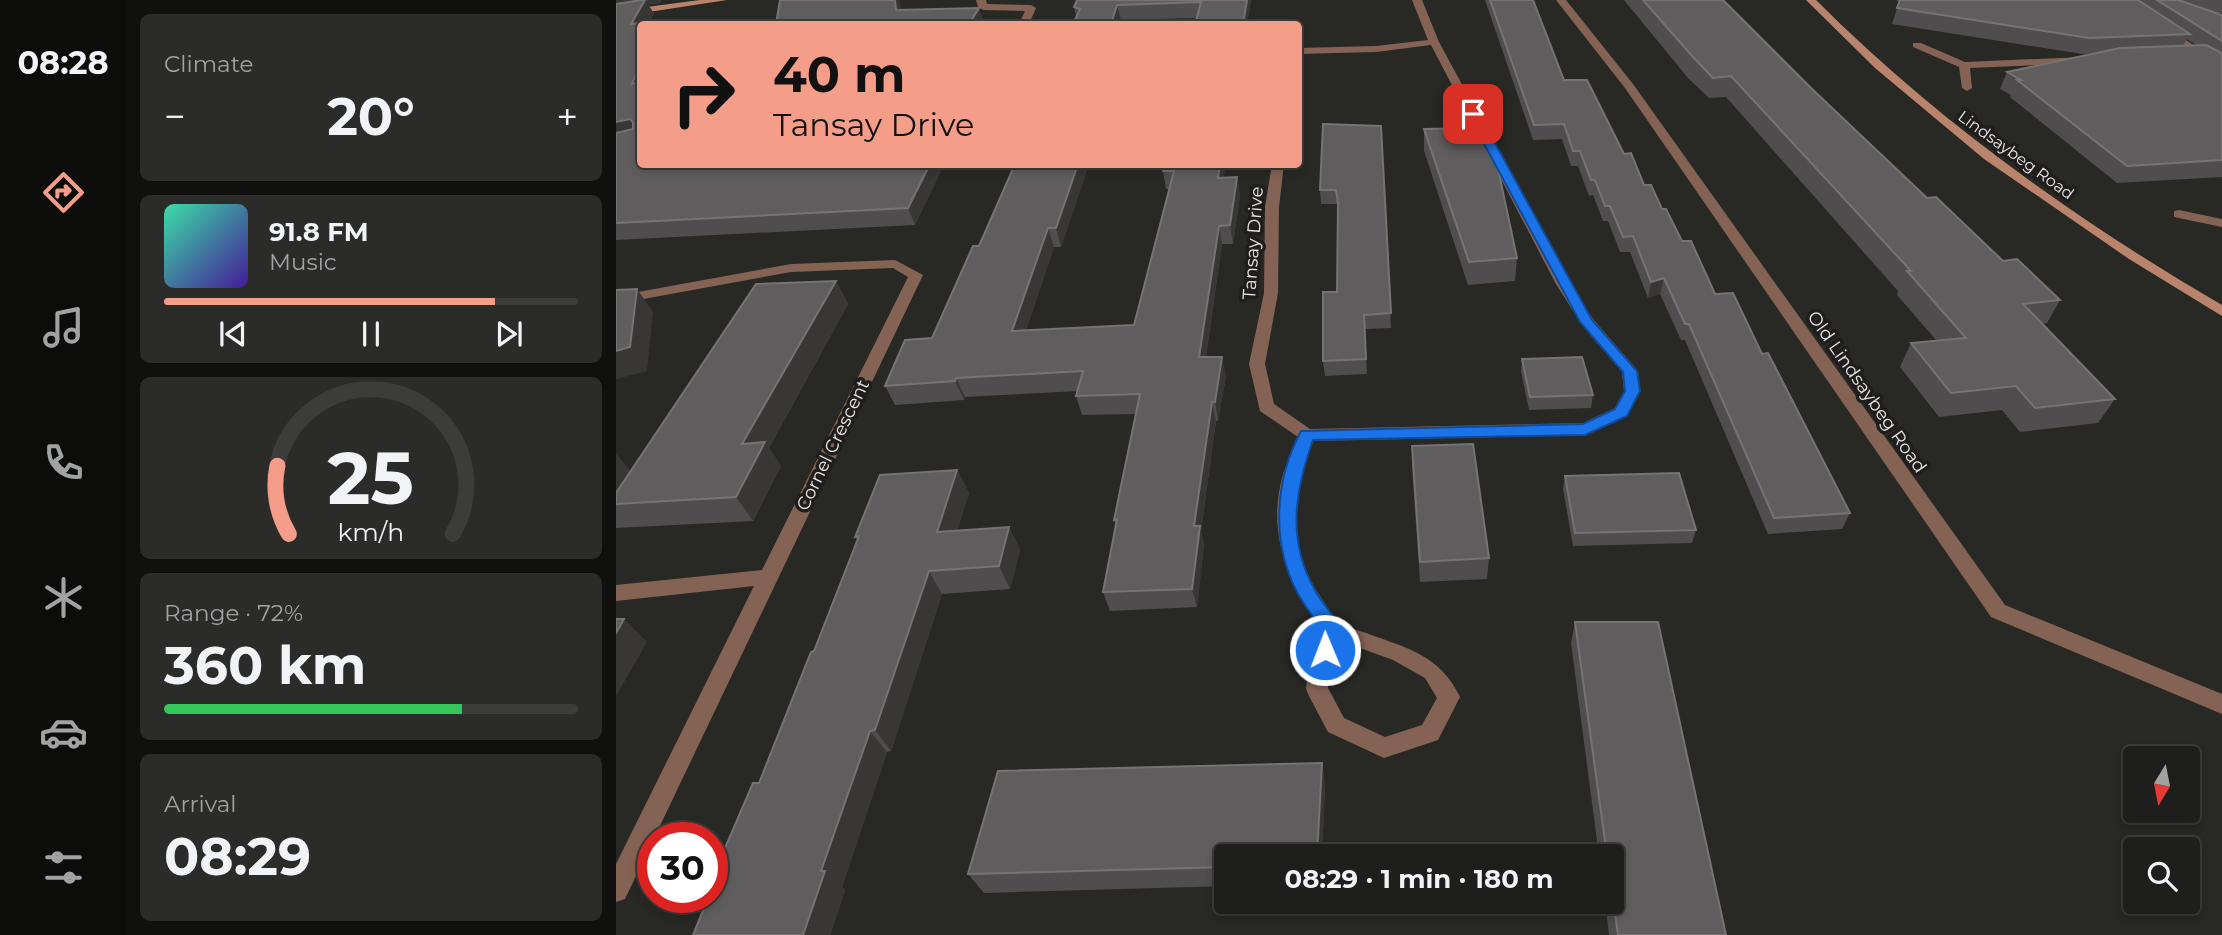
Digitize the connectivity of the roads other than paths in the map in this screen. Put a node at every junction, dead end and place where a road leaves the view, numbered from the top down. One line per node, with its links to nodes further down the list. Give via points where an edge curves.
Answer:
1 (722, 0): 6 (main road)
2 (981, 0): 7 (street, via 983,7 1031,8)
3 (1417, 0): 9 (street)
4 (1561, 0): 27 (street, Old Lindsaybeg Road, via 1629,86 1998,611)
5 (1811, 0): 22 (main road, Lindsaybeg Road, via 1863,53 1978,148 2064,210)
6 (616, 14)
7 (1025, 21)
8 (2157, 26): 12 (street)
9 (1434, 43): 11 (street); 23 (street, via 1563,284 1587,322 1630,371 1632,391 1621,412 1585,429)
10 (1917, 45): 15 (street)
11 (1302, 51)
12 (2202, 55): 13 (street); 16 (street)
13 (2174, 56)
14 (2090, 60): 15 (street)
15 (1964, 65): 17 (street)
16 (2222, 69)
17 (1967, 88)
18 (1277, 168): 23 (street, Tansay Drive, via 1271,293 1257,363 1266,407)
19 (2179, 214): 20 (street)
20 (2222, 223)
21 (616, 300): 24 (street, Cornel Crescent, via 791,268 895,264 916,275)
22 (2222, 311)
23 (1307, 435): 26 (street, via 1291,478 1286,522 1305,590)
24 (768, 577): 25 (street); 28 (street, Cornel Crescent)
25 (616, 593)
26 (1332, 629): 26 (street, via 1399,654 1432,672 1449,697 1430,733 1384,748 1336,725 1317,689 1318,670)
27 (2222, 704)
28 (616, 890)

